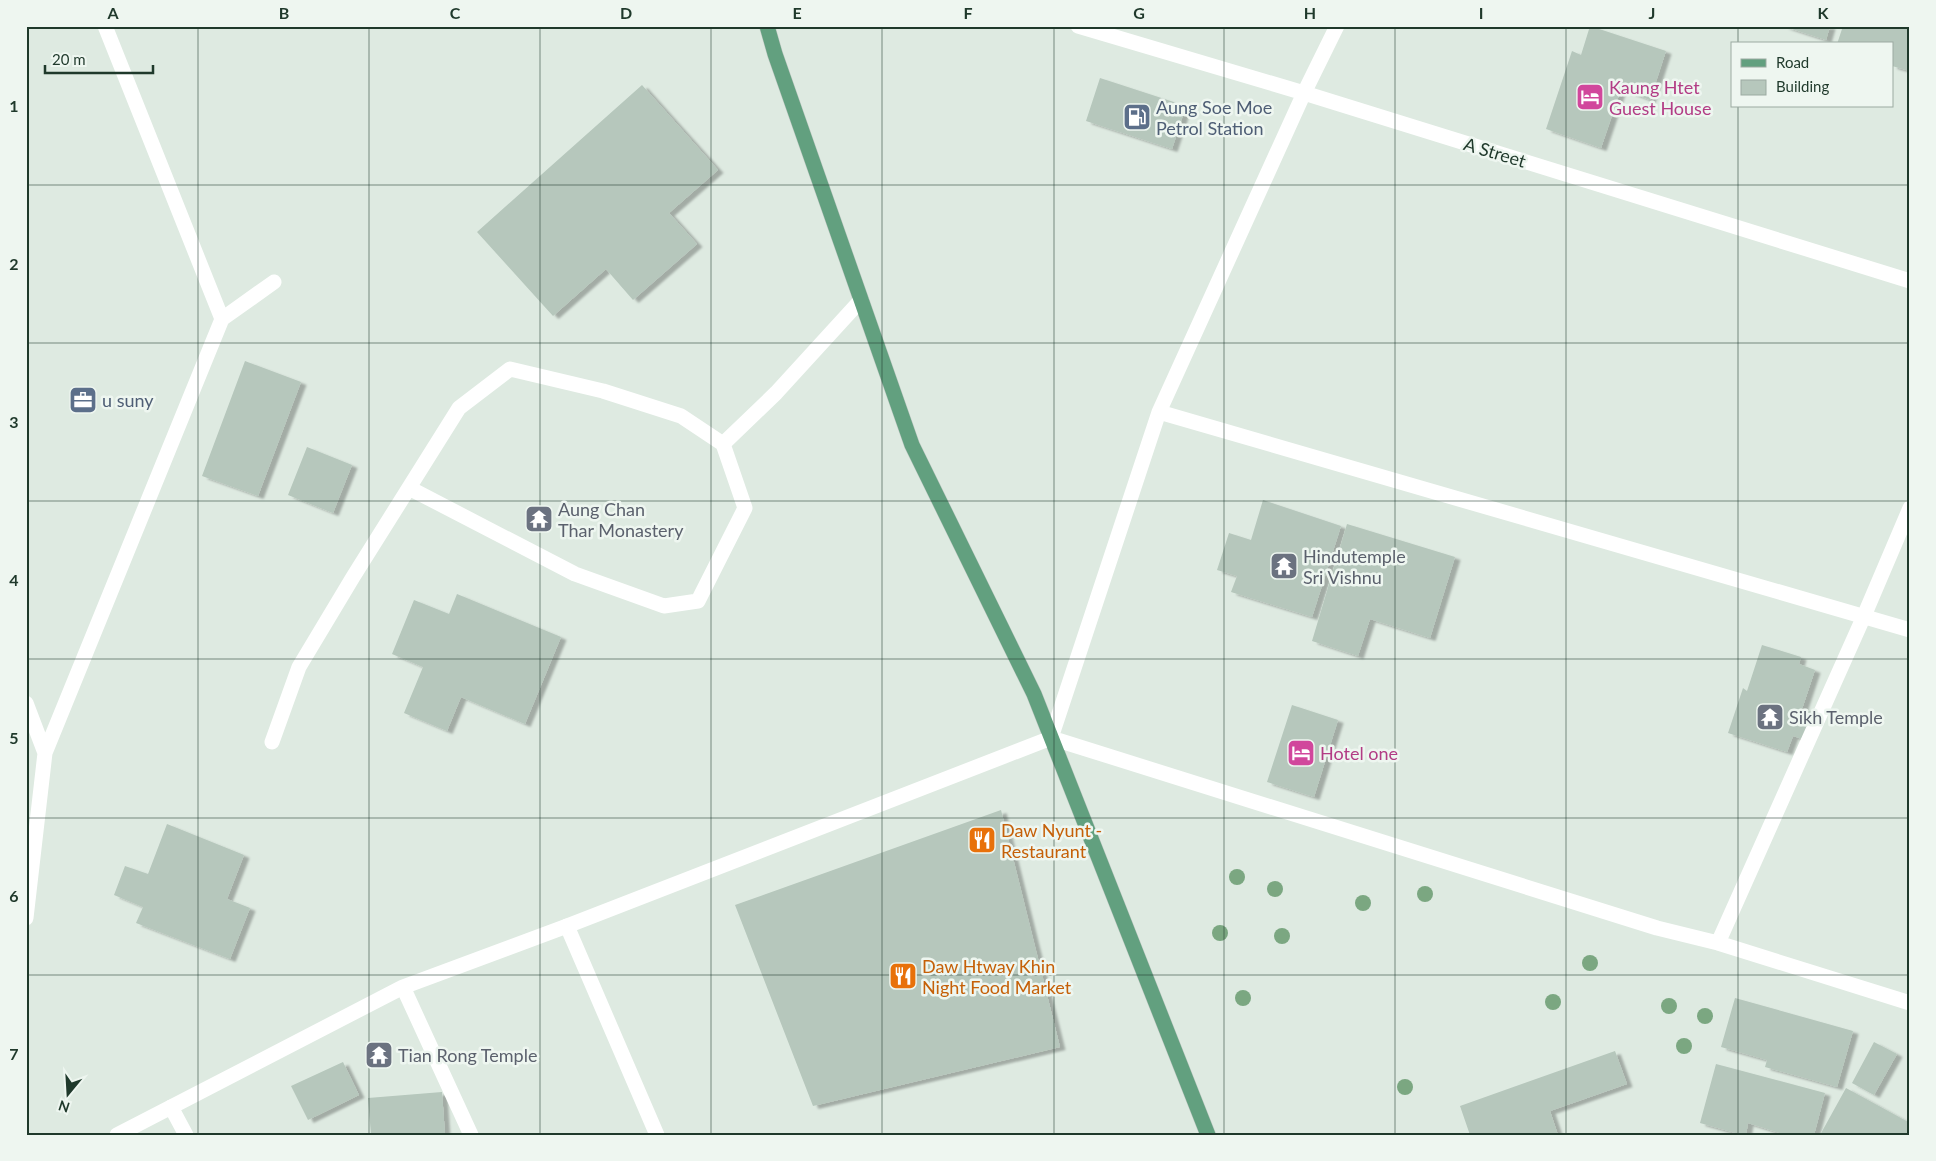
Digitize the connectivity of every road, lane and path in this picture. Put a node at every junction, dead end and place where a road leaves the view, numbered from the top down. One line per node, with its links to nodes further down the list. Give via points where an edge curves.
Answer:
1 (105, 26): 9 (street)
2 (767, 26): 8 (main road)
3 (1078, 26): 5 (street, A Street)
4 (1337, 26): 5 (street)
5 (1304, 93): 6 (street, A Street); 10 (street)
6 (1910, 281)
7 (274, 282): 9 (street)
8 (861, 300): 11 (street, via 776,393); 17 (main road, via 912,445 1034,694)
9 (222, 319): 19 (street)
10 (1159, 412): 14 (street); 17 (street)
11 (723, 444): 12 (street, via 681,416 603,391 510,369 459,408); 12 (street, via 745,508 698,601 681,604 664,606 575,574)
12 (409, 488): 18 (street, via 299,667)
13 (1910, 508): 14 (street)
14 (1864, 616): 15 (street); 22 (street)
15 (1910, 630)
16 (26, 703): 19 (street)
17 (1051, 738): 21 (street); 22 (street, via 1657,928); 30 (main road)
18 (272, 742)
19 (44, 753): 20 (street)
20 (26, 918)
21 (567, 926): 23 (street); 29 (street)
22 (1718, 943): 24 (street)
23 (404, 987): 25 (street); 28 (street)
24 (1910, 1003)
25 (171, 1107): 26 (street); 27 (street)
26 (117, 1135)
27 (186, 1135)
28 (471, 1135)
29 (657, 1135)
30 (1208, 1135)

